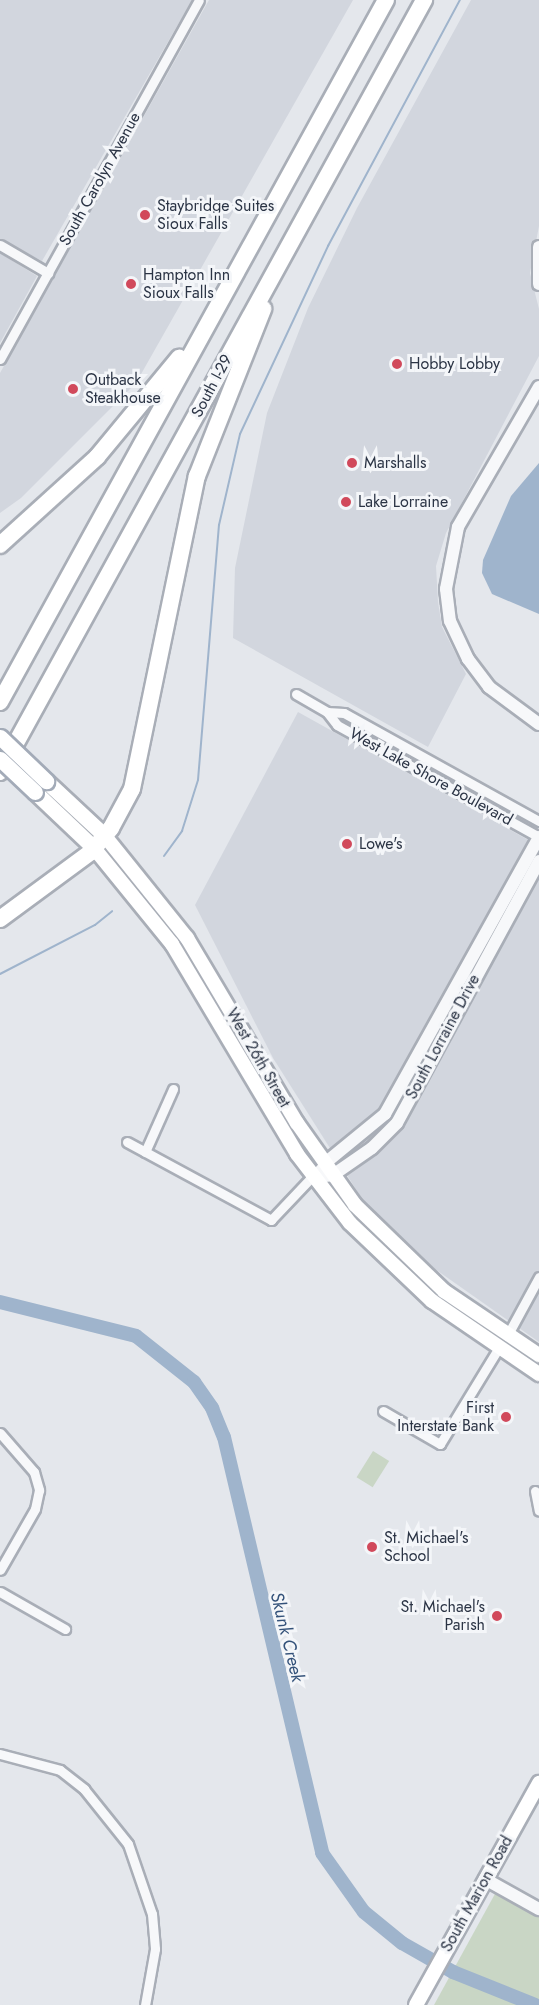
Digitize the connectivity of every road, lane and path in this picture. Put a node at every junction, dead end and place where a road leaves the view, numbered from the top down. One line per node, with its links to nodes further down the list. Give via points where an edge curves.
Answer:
1 (199, 0): 7 (street, South Carolyn Avenue)
2 (386, 0): 8 (highway, South I-29)
3 (424, 0): 6 (highway, South I-29)
4 (0, 245): 7 (street)
5 (539, 248): 9 (street)
6 (276, 268): 19 (highway, South I-29); 22 (highway, via 197,476 140,766 127,801)
7 (48, 273): 10 (street, South Carolyn Avenue)
8 (231, 280): 12 (highway, via 118,434); 14 (highway, South I-29)
9 (539, 284)
10 (0, 358)
11 (539, 387): 16 (street, via 458,527 446,589 450,621 468,659 489,687)
12 (0, 545)
13 (297, 694): 15 (street, West Lake Shore Boulevard)
14 (0, 702)
15 (327, 712): 20 (street, West Lake Shore Boulevard, via 344,713); 21 (street, West Lake Shore Boulevard, via 337,725)
16 (539, 724)
17 (0, 737): 22 (main road, West 26th Street, bridge)
18 (0, 759): 22 (main road, West 26th Street, bridge, via 35,792)
19 (0, 772)
20 (539, 821)
21 (539, 837): 28 (street, South Lorraine Drive, via 385,1114)
22 (100, 842): 24 (highway); 28 (main road, West 26th Street, via 187,938); 29 (main road, West 26th Street, via 172,944)
23 (539, 861): 28 (street, South Lorraine Drive, via 397,1123 372,1148)
24 (0, 919)
25 (173, 1089): 27 (street)
26 (126, 1142): 27 (street)
27 (144, 1152): 29 (street, via 271,1220)
28 (329, 1170): 29 (street, South Lorraine Drive); 32 (main road, West 26th Street, via 417,1268)
29 (312, 1177): 30 (main road, West 26th Street)
30 (399, 1273): 32 (main road, via 485,1333); 33 (main road, West 26th Street)
31 (539, 1277): 32 (street)
32 (507, 1336): 34 (main road, West 26th Street)
33 (498, 1349): 35 (main road, via 510,1348); 36 (main road, West 26th Street); 37 (street, via 440,1444)
34 (539, 1355)
35 (539, 1364)
36 (539, 1374)
37 (383, 1411)
38 (0, 1433): 41 (street, via 34,1472 39,1490 35,1509)
39 (535, 1491): 40 (street)
40 (539, 1511)
41 (0, 1570)
42 (0, 1592): 43 (street)
43 (65, 1629)
44 (0, 1754): 48 (street, via 60,1770 84,1789 128,1844 152,1914 155,1949)
45 (539, 1783): 46 (main road, South Marion Road)
46 (485, 1879): 47 (street); 49 (main road, South Marion Road)
47 (539, 1909)
48 (145, 2005)
49 (416, 2005)

